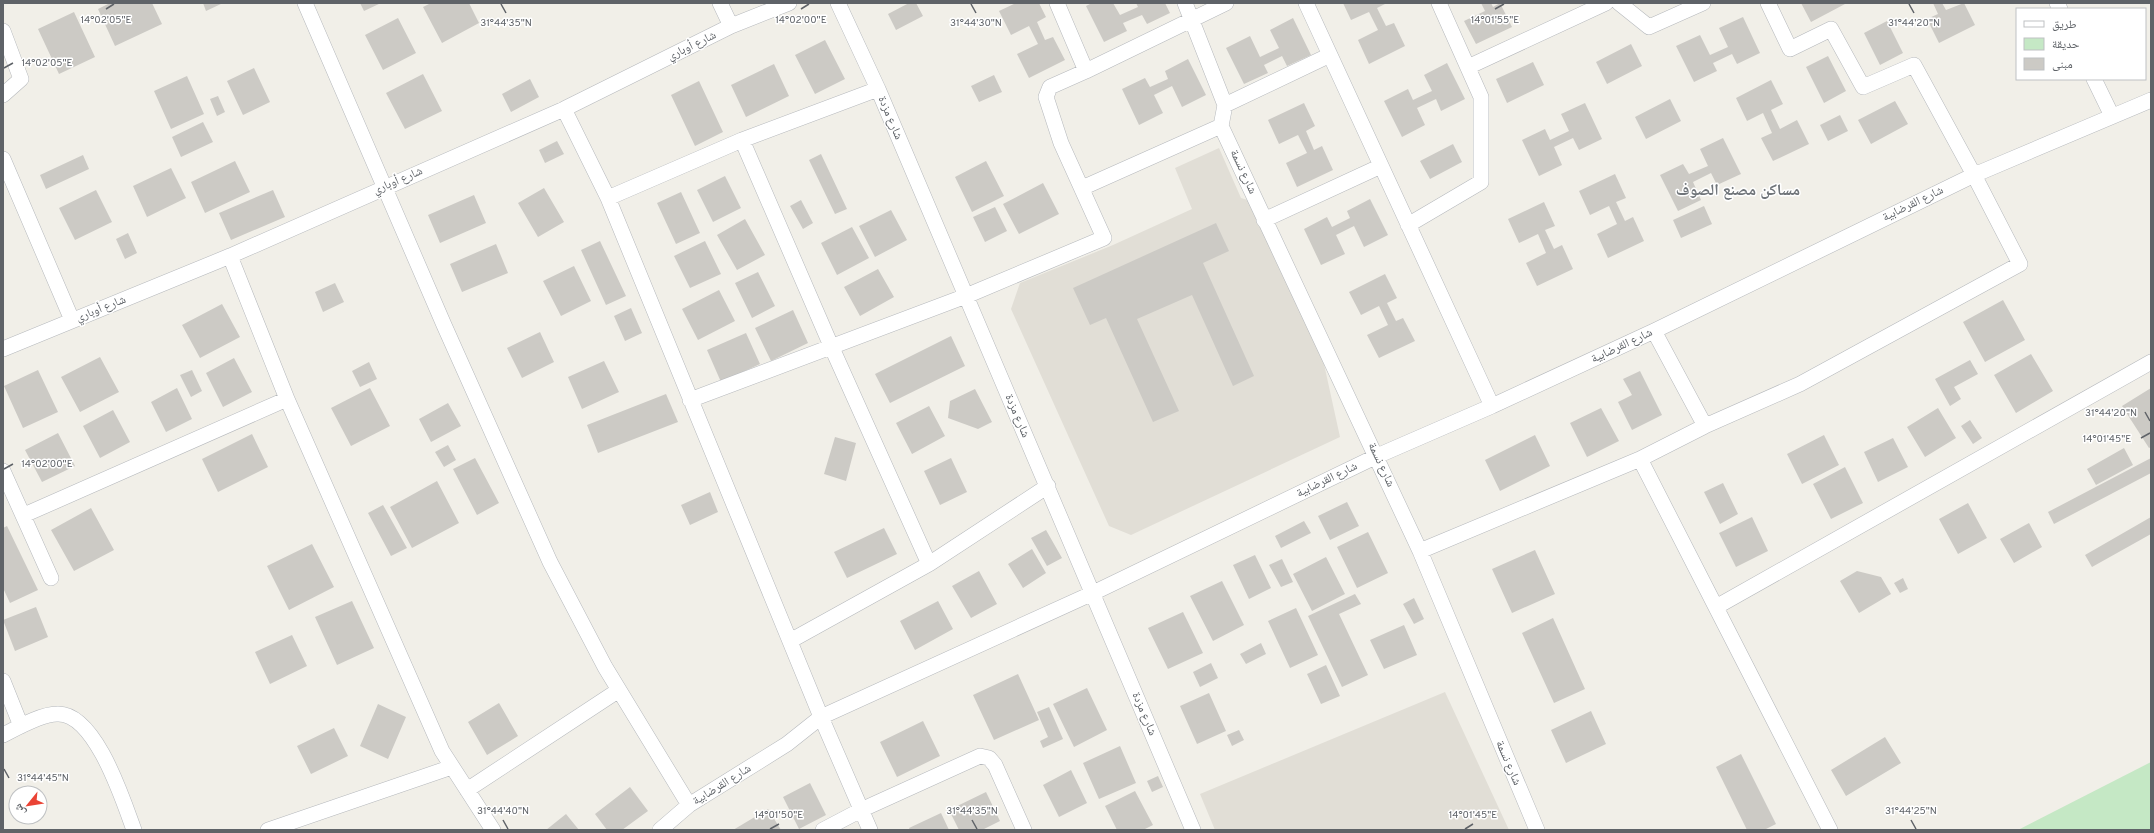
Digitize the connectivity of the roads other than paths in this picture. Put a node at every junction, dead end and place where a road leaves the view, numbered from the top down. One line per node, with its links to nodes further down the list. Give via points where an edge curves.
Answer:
1 (305, 3): 32 (street)
2 (720, 3): 15 (street)
3 (789, 3): 15 (street, شارع أوباري)
4 (838, 3): 21 (street, شارع مزدة)
5 (1058, 3): 19 (street)
6 (1185, 3): 14 (street)
7 (1226, 3): 14 (street)
8 (1306, 3): 17 (street)
9 (1439, 3): 18 (street)
10 (1606, 3): 18 (street)
11 (1619, 3): 12 (street, via 1649,27)
12 (1703, 3)
13 (1768, 3): 31 (street, via 1790,49 1831,29 1863,87 1914,65)
14 (1192, 18): 19 (street); 24 (street)
15 (731, 26): 25 (street, شارع أوباري)
16 (3, 31): 22 (street, via 21,79)
17 (1330, 55): 24 (street); 30 (street)
18 (1468, 67): 36 (street, via 1482,97 1481,182)
19 (1086, 70): 33 (street, via 1050,87 1046,97 1061,143)
20 (2094, 80): 26 (street)
21 (878, 89): 28 (street); 38 (street, شارع مزدة)
22 (3, 95)
23 (2151, 100): 26 (street, شارع القرضابية)
24 (1225, 105): 27 (street)
25 (564, 109): 32 (street, شارع أوباري); 34 (street)
26 (2112, 116): 31 (street, شارع القرضابية)
27 (1222, 126): 33 (street); 35 (street, شارع نسمة)
28 (742, 140): 34 (street); 41 (street)
29 (3, 159): 39 (street)
30 (1381, 166): 35 (street); 36 (street)
31 (1974, 175): 40 (street, شارع القرضابية); 47 (street, via 2020,264 1800,384)
32 (384, 187): 37 (street, شارع أوباري); 60 (street, via 550,562)
33 (1082, 188): 38 (street, via 1104,238)
34 (608, 198): 45 (street)
35 (1264, 220): 48 (street, شارع نسمة)
36 (1408, 225): 46 (street)
37 (230, 256): 39 (street, شارع أوباري); 44 (street)
38 (966, 296): 41 (street); 51 (street, شارع مزدة)
39 (72, 320): 42 (street, شارع أوباري)
40 (1654, 331): 46 (street, شارع القرضابية); 47 (street)
41 (832, 348): 45 (street); 54 (street)
42 (3, 349)
43 (2151, 362): 57 (street)
44 (287, 399): 52 (street); 64 (street, via 442,751)
45 (690, 400): 58 (street)
46 (1492, 406): 48 (street, شارع القرضابية)
47 (1705, 426): 49 (street)
48 (1377, 456): 53 (street, شارع نسمة); 56 (street, شارع القرضابية)
49 (1640, 459): 53 (street); 57 (street)
50 (3, 471): 52 (street)
51 (1048, 486): 54 (street); 56 (street, شارع مزدة)
52 (24, 515): 55 (street)
53 (1420, 551): 76 (street, شارع نسمة)
54 (929, 564): 58 (street)
55 (51, 578)
56 (1093, 593): 61 (street, شارع القرضابية); 75 (street, شارع مزدة)
57 (1716, 607): 77 (street)
58 (790, 642): 61 (street)
59 (3, 681): 62 (street)
60 (619, 690): 65 (street); 66 (street)
61 (821, 717): 66 (street, شارع القرضابية, via 787,744); 67 (street)
62 (21, 726): 63 (street); 68 (street, via 55,713 67,714 88,731 105,759)
63 (3, 735)
64 (452, 767): 65 (street); 69 (street)
65 (467, 790): 70 (street)
66 (689, 805): 71 (street, شارع القرضابية)
67 (861, 810): 72 (street); 73 (street); 74 (street, via 980,756 989,758 995,765)
68 (134, 830)
69 (268, 830)
70 (493, 830)
71 (660, 830)
72 (823, 830)
73 (870, 830)
74 (1024, 830)
75 (1193, 830)
76 (1537, 830)
77 (1830, 830)

